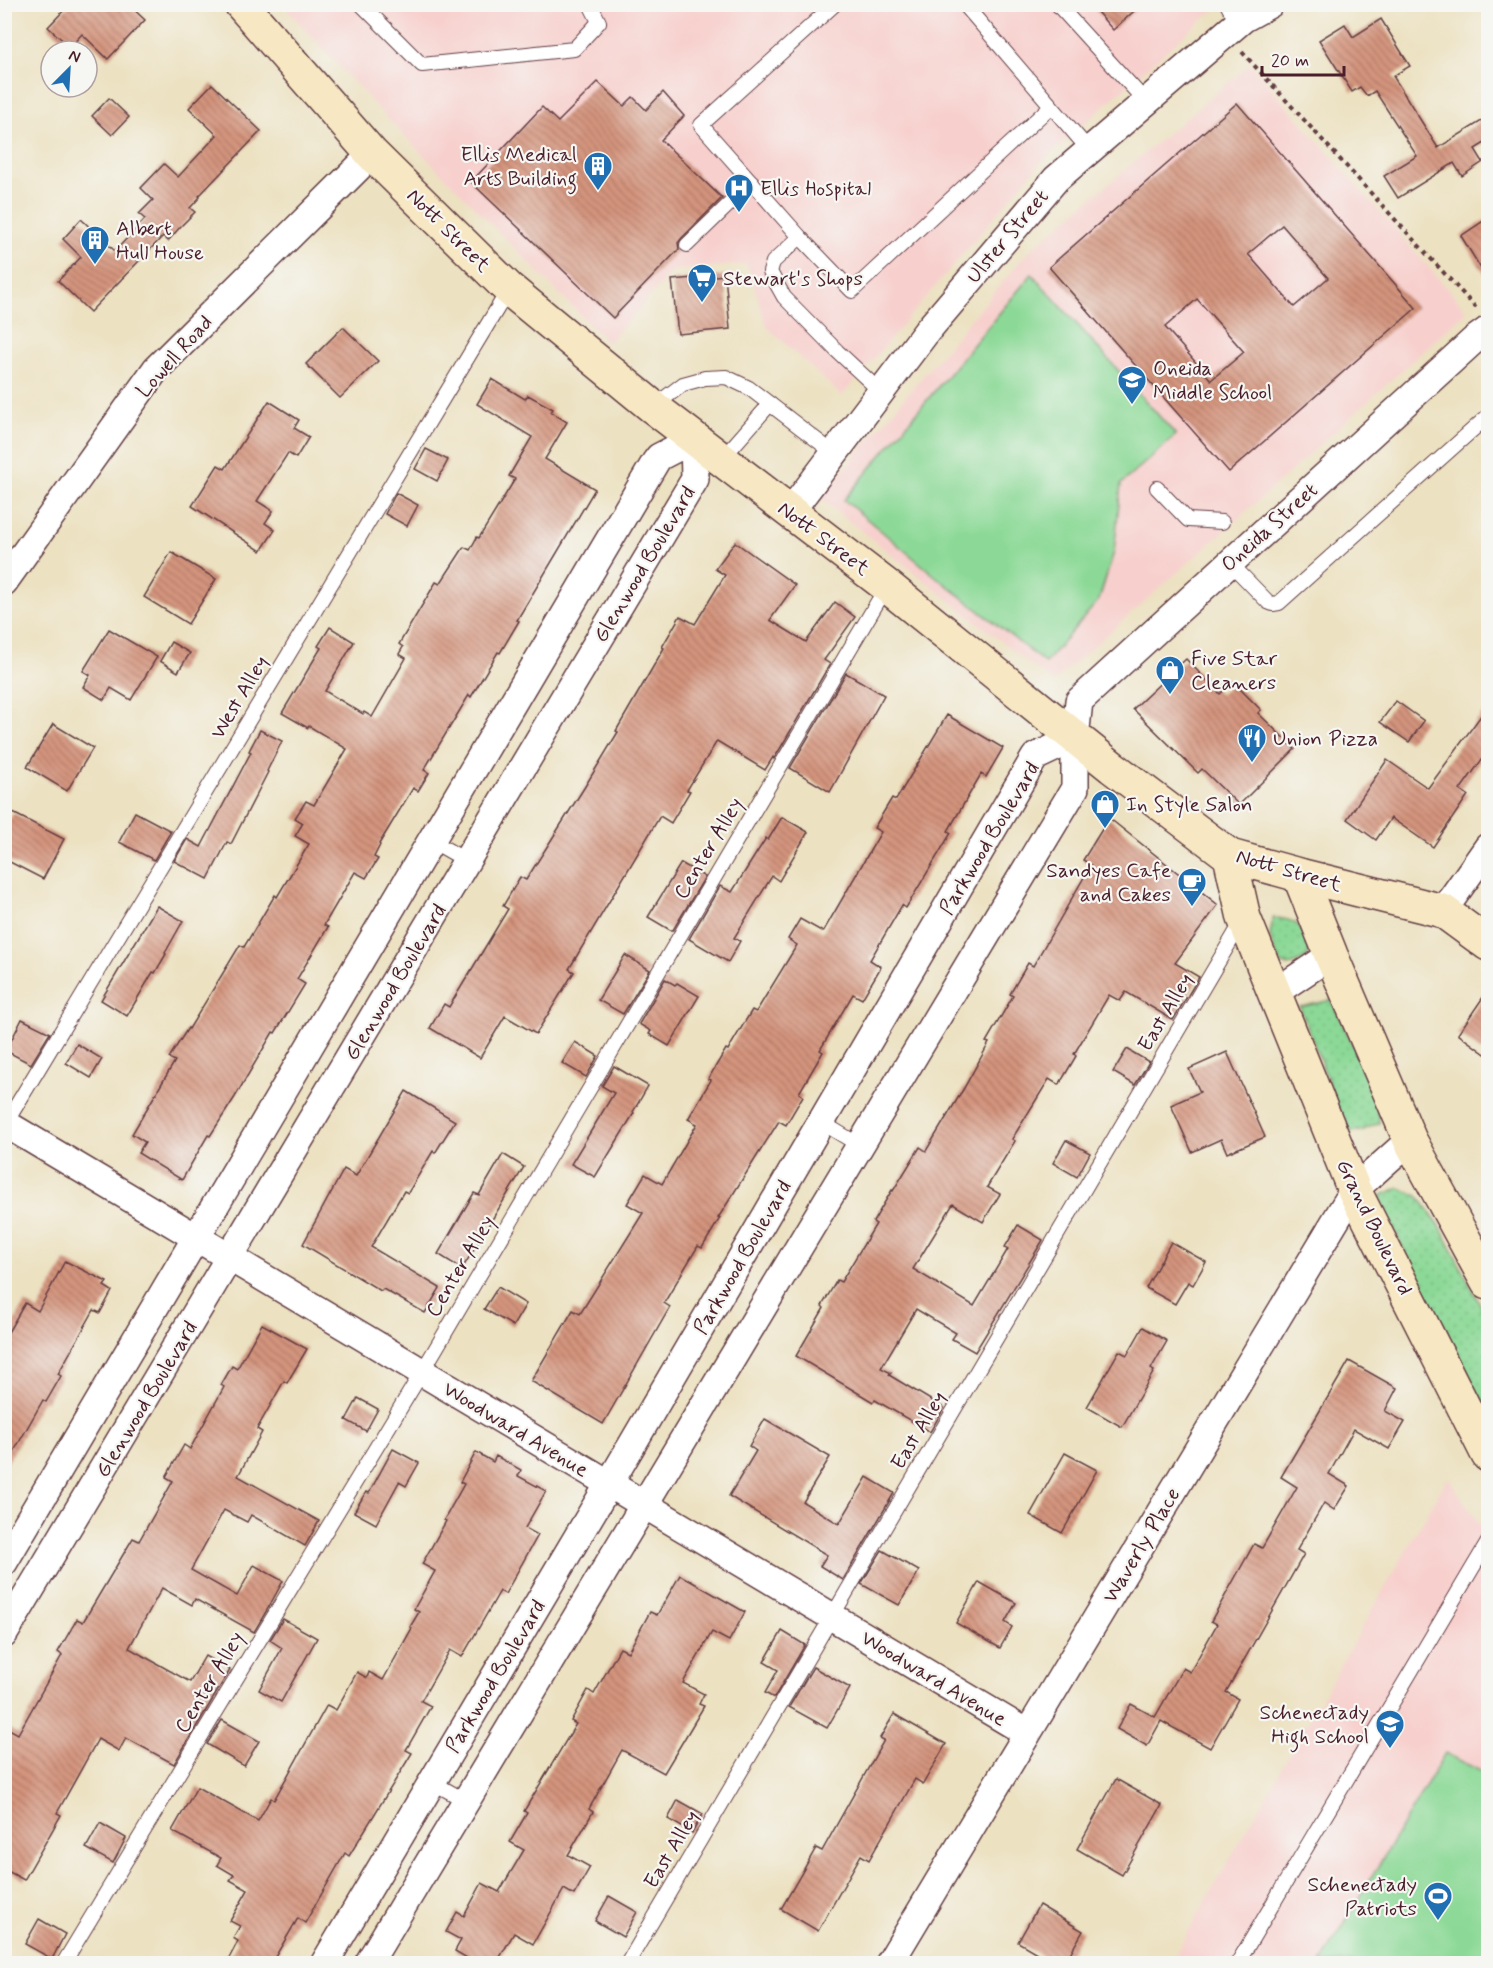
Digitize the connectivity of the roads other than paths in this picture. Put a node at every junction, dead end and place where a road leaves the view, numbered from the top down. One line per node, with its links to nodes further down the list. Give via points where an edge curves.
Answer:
1 (241, 4): 12 (main road, Nott Street)
2 (361, 4): 3 (lane, via 422,64 574,50 599,22)
3 (590, 4)
4 (835, 4): 13 (lane, via 701,125)
5 (964, 4): 10 (lane)
6 (1057, 4): 9 (lane)
7 (1270, 4): 8 (street, Ulster Street)
8 (1230, 21): 9 (street, Ulster Street)
9 (1146, 102): 11 (street, Ulster Street)
10 (1051, 106): 11 (lane); 14 (lane, via 852,291)
11 (1089, 150): 18 (street, Ulster Street, via 1056,178 927,331)
12 (372, 154): 16 (main road, Nott Street); 29 (street, Lowell Road, via 156,369)
13 (752, 182): 14 (lane); 15 (lane)
14 (800, 237): 18 (lane, via 773,262 770,272 784,297)
15 (687, 245)
16 (509, 289): 20 (main road, Nott Street); 43 (lane, West Alley)
17 (1484, 322): 28 (street, Oneida Street, via 1474,340)
18 (881, 392): 23 (street, Ulster Street)
19 (770, 404): 20 (lane, via 726,377 683,384); 23 (lane); 24 (lane)
20 (653, 407): 22 (main road, Nott Street)
21 (1488, 416): 28 (lane, via 1279,603 1268,602)
22 (694, 439): 24 (main road, Nott Street); 32 (street, Glenwood Boulevard, via 656,461); 35 (street, Glenwood Boulevard, via 695,480)
23 (835, 454): 26 (street, Ulster Street)
24 (721, 459): 26 (main road, Nott Street)
25 (1156, 488): 27 (lane, via 1188,520)
26 (790, 512): 30 (main road, Nott Street)
27 (1221, 522)
28 (1230, 563): 31 (street, Oneida Street, via 1079,701)
29 (4, 582)
30 (887, 586): 31 (main road, Nott Street); 50 (lane, Center Alley)
31 (1075, 738): 34 (main road, Nott Street); 42 (street, Parkwood Boulevard, via 1035,757); 45 (street, Parkwood Boulevard, via 1075,788)
32 (432, 841): 35 (lane); 47 (street, Glenwood Boulevard)
33 (1488, 847): 37 (street)
34 (1230, 856): 36 (main road, Nott Street); 38 (main road, Grand Boulevard)
35 (467, 861): 48 (street, Glenwood Boulevard)
36 (1299, 875): 37 (main road, Nott Street); 40 (main road)
37 (1443, 910): 39 (main road, Nott Street)
38 (1244, 918): 41 (main road, Grand Boulevard); 56 (lane, East Alley)
39 (1488, 944)
40 (1331, 955): 41 (street); 44 (main road)
41 (1274, 993): 46 (main road, Grand Boulevard)
42 (821, 1122): 45 (lane); 52 (street, Parkwood Boulevard)
43 (5, 1125): 47 (street, Woodward Avenue)
44 (1410, 1140): 46 (street, Waverly Place); 49 (main road)
45 (859, 1145): 53 (street, Parkwood Boulevard)
46 (1354, 1190): 51 (main road, Grand Boulevard); 58 (street, Waverly Place)
47 (198, 1238): 48 (street, Woodward Avenue); 55 (street, Glenwood Boulevard)
48 (231, 1258): 50 (street, Woodward Avenue); 57 (street, Glenwood Boulevard)
49 (1488, 1283)
50 (422, 1372): 52 (street, Woodward Avenue); 61 (lane, Center Alley)
51 (1488, 1455)
52 (609, 1484): 53 (street, Woodward Avenue); 59 (street, Parkwood Boulevard)
53 (643, 1504): 56 (street, Woodward Avenue); 60 (street, Parkwood Boulevard)
54 (1488, 1542): 66 (lane)
55 (4, 1563)
56 (832, 1617): 58 (street, Woodward Avenue); 64 (lane, East Alley)
57 (5, 1632)
58 (1027, 1733): 65 (street, Waverly Place)
59 (432, 1782): 60 (lane); 62 (street, Parkwood Boulevard)
60 (466, 1801): 63 (street, Parkwood Boulevard)
61 (63, 1964)
62 (324, 1964)
63 (368, 1964)
64 (627, 1964)
65 (889, 1964)
66 (1237, 1964)

